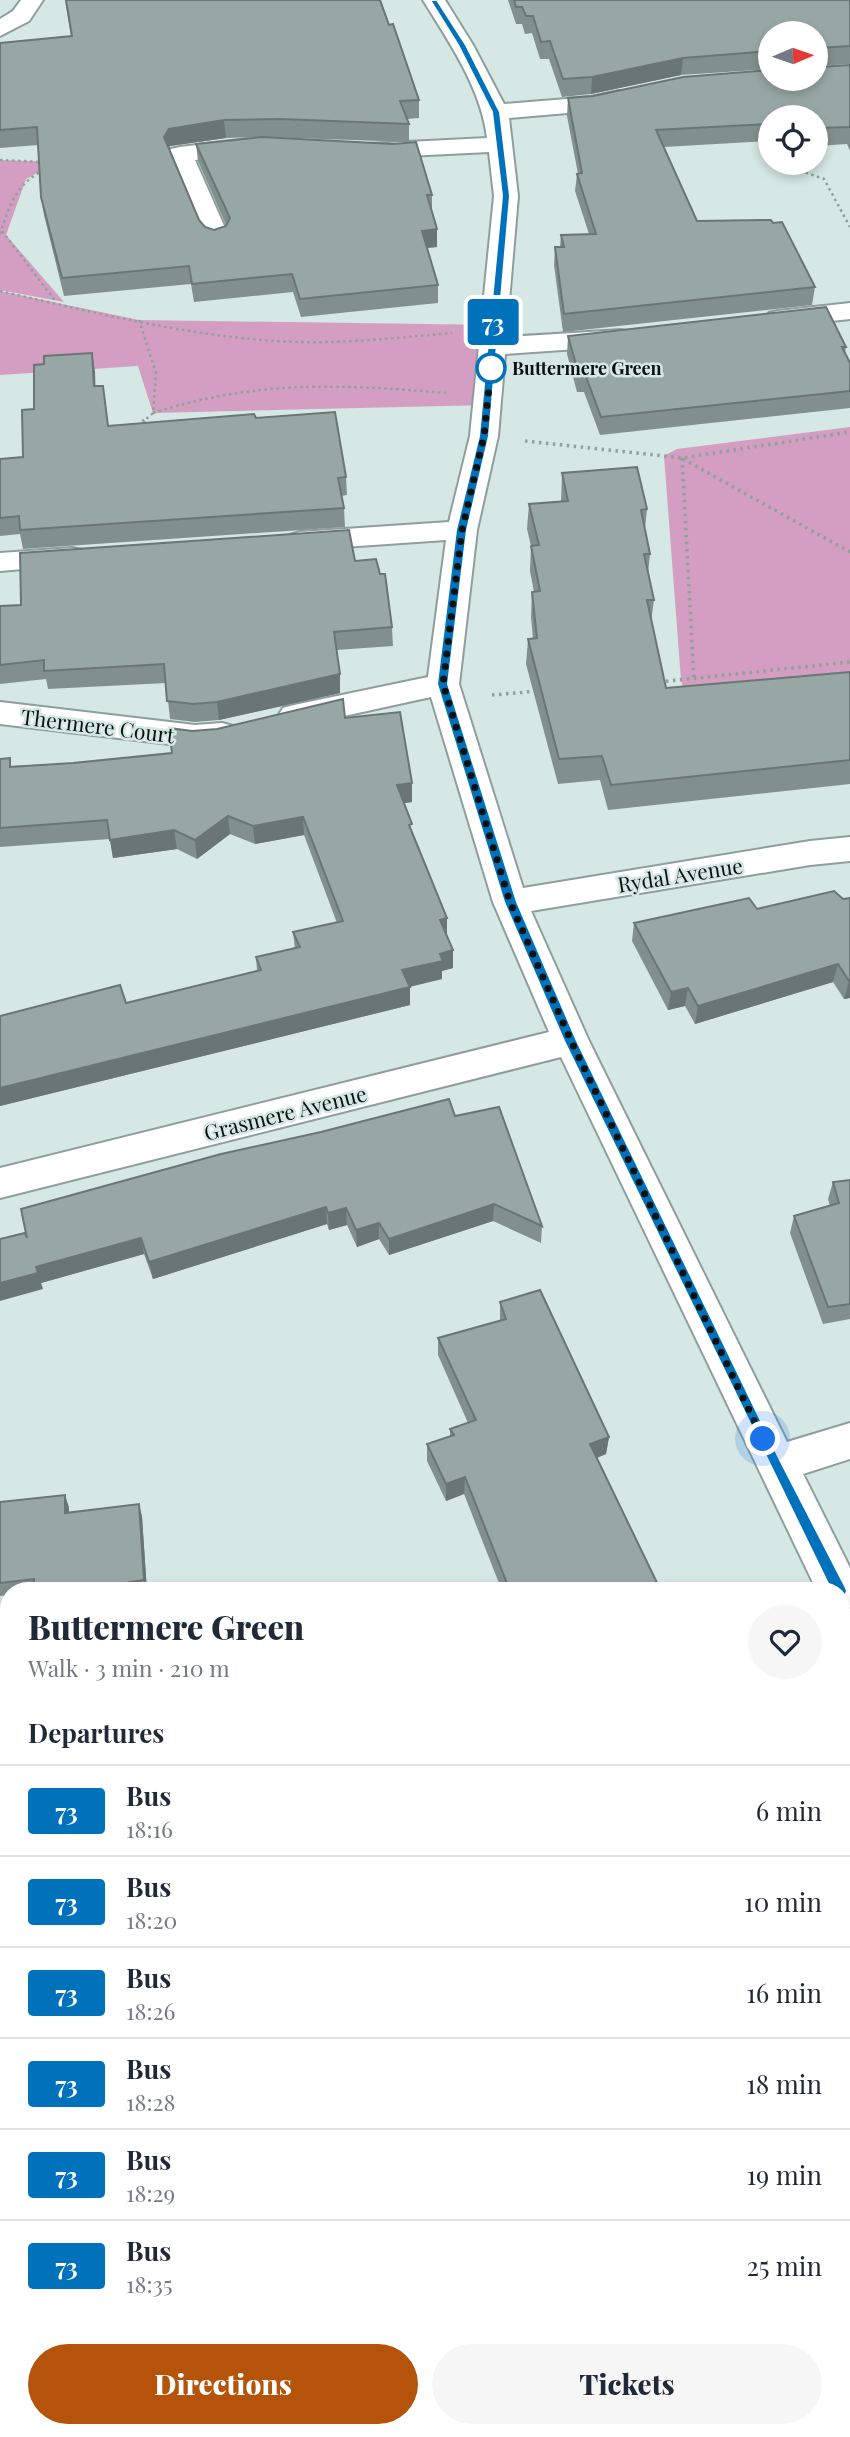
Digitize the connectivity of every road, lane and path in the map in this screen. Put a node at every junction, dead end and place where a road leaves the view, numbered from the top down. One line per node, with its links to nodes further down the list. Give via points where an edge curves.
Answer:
1 (32, 0): 3 (street, via 21,16)
2 (434, 0): 5 (street)
3 (0, 30)
4 (642, 93): 5 (street, via 591,104)
5 (496, 112): 6 (street)
6 (501, 144): 8 (street); 22 (street, via 506,196)
7 (277, 145): 15 (street, via 180,154)
8 (346, 151)
9 (0, 160): 10 (path)
10 (47, 162)
11 (48, 168): 14 (path, via 26,179)
12 (813, 175): 13 (path, via 824,179)
13 (850, 227)
14 (1, 232): 17 (path)
15 (216, 237)
16 (0, 291): 17 (path)
17 (57, 303): 19 (path)
18 (850, 311): 20 (street)
19 (139, 320): 22 (path, via 191,332 303,342); 24 (path, via 156,373)
20 (759, 321)
21 (652, 334): 22 (street, via 585,342)
22 (493, 335): 23 (street)
23 (488, 397): 24 (path, via 292,384 194,398); 27 (street)
24 (153, 413): 25 (path)
25 (132, 430)
26 (850, 432): 28 (path)
27 (484, 436): 28 (path); 29 (street)
28 (682, 458): 31 (path); 35 (path)
29 (462, 530): 30 (street); 37 (street)
30 (271, 543)
31 (850, 552)
32 (94, 556): 33 (street)
33 (0, 562)
34 (850, 662): 35 (path)
35 (694, 680): 36 (path)
36 (654, 682)
37 (443, 684): 38 (path, via 483,695); 39 (street, Thermere Court, via 195,736); 41 (street)
38 (549, 690)
39 (0, 713)
40 (850, 849): 41 (street, Rydal Avenue)
41 (510, 902): 42 (street)
42 (571, 1041): 43 (street, Grasmere Avenue); 45 (street)
43 (0, 1183)
44 (850, 1441): 45 (street)
45 (775, 1464): 46 (street)
46 (834, 1582)

